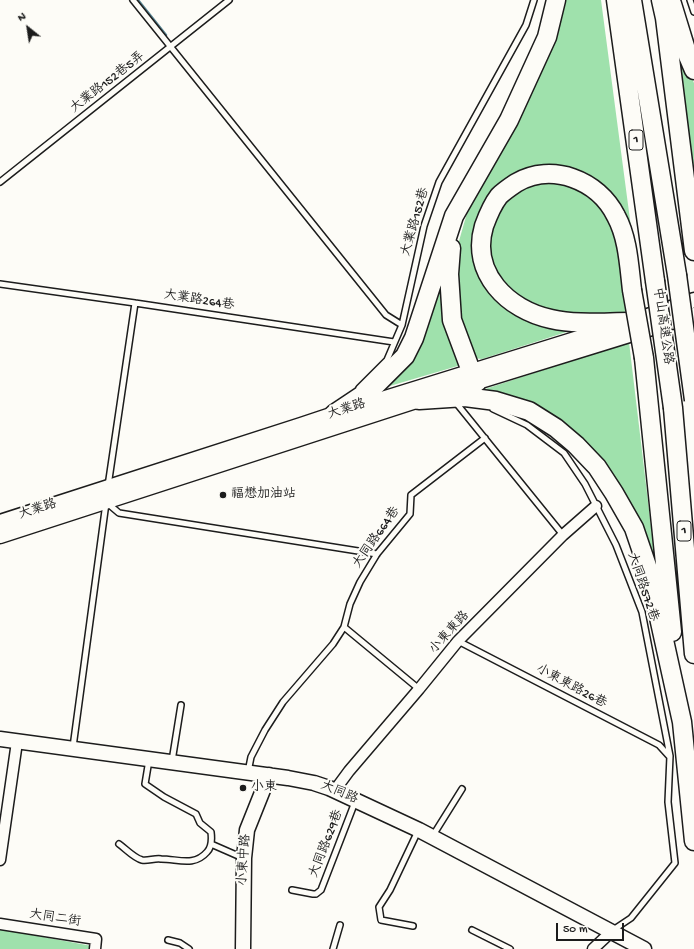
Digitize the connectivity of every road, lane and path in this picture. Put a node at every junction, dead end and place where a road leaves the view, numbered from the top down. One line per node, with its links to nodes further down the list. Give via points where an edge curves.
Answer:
1 (133, 0): 11 (lane)
2 (229, 0): 11 (lane, 大業路152巷5弄)
3 (534, 0): 21 (lane, 大業路152巷, via 526,25 439,182 424,226)
4 (556, 0): 14 (highway, via 547,37 509,120)
5 (616, 0): 43 (highway, 中山高速公路 / 1, bridge, via 673,408)
6 (632, 0): 25 (highway, 中山高速公路 / 1, bridge, via 677,275)
7 (661, 0): 15 (highway)
8 (671, 0): 12 (highway)
9 (690, 0): 10 (lane)
10 (694, 12)
11 (172, 46): 13 (lane, 大業路152巷5弄); 21 (lane, via 386,315)
12 (694, 70)
13 (0, 182)
14 (454, 216): 23 (highway, via 449,274 452,320); 31 (highway, via 414,338 405,356 373,388)
15 (694, 251)
16 (0, 284): 18 (lane, 大業路264巷)
17 (694, 300): 20 (main road, 大業路)
18 (135, 303): 22 (lane, 大業路264巷); 33 (lane)
19 (694, 314): 23 (main road, 大業路)
20 (630, 322): 23 (main road, 大業路); 46 (highway, bridge, via 583,323 551,320 529,313 500,292 484,267 481,245 491,208 500,195 524,179 536,175 564,175 590,186 608,204 623,233 644,358)
21 (402, 325): 22 (lane, 大業路152巷)
22 (394, 342): 24 (lane, 大業路152巷, via 387,360)
23 (474, 376): 26 (main road, 大業路); 31 (main road, 大業路)
24 (357, 390)
25 (694, 400)
26 (416, 404): 34 (main road, 大業路, via 383,412); 46 (highway, via 465,397 496,401 529,411 556,428 597,467 634,528 649,572)
27 (457, 404): 28 (lane); 29 (lane); 32 (lane)
28 (449, 405)
29 (464, 405)
30 (488, 408): 35 (lane, 大同路572巷, via 527,425 564,453)
31 (330, 412): 33 (main road, 大業路, via 301,426)
32 (485, 438): 38 (lane); 40 (lane, 大同路664巷, via 411,495 410,514)
33 (108, 488): 34 (lane); 37 (main road, 大業路)
34 (106, 502): 37 (main road, 大業路); 40 (lane, via 119,513); 49 (lane)
35 (596, 506): 38 (street, 小東東路); 50 (lane, 大同路572巷, via 616,545 642,612)
36 (0, 522): 37 (main road, 大業路)
37 (15, 524): 39 (main road, 大業路)
38 (563, 535): 42 (street, 小東東路)
39 (0, 536)
40 (377, 554): 41 (lane, 大同路664巷, via 350,604)
41 (344, 628): 44 (lane); 53 (lane, 大同路664巷, via 283,702 251,757)
42 (458, 641): 44 (street, 小東東路); 50 (lane, 小東東路26巷, via 659,745)
43 (694, 654)
44 (419, 689): 56 (street, 小東東路)
45 (181, 705): 52 (lane)
46 (682, 722): 61 (highway)
47 (0, 739): 48 (main road, 大同路)
48 (17, 742): 49 (main road, 大同路); 58 (street)
49 (73, 748): 51 (main road, 大同路)
50 (670, 756): 71 (lane, 大同路572巷, via 668,802 675,863 632,918)
51 (149, 759): 52 (main road, 大同路); 63 (lane, via 145,784 196,814 200,823 211,832)
52 (172, 762): 53 (main road, 大同路)
53 (248, 773): 54 (main road, 大同路)
54 (268, 775): 56 (main road, 大同路, via 314,783); 64 (main road, 小東中路, via 247,830)
55 (462, 789): 60 (lane)
56 (335, 790): 57 (main road, 大同路)
57 (356, 800): 59 (main road, 大同路); 66 (lane, 大同路629巷, via 321,890 316,894)
58 (2, 824): 65 (street)
59 (419, 830): 60 (main road, 大同路); 69 (lane, via 379,907 381,920)
60 (432, 837): 71 (main road, 大同路)
61 (694, 841)
62 (119, 844): 63 (lane, via 142,860 160,858 191,861 201,859)
63 (211, 844): 64 (lane)
64 (244, 858): 75 (main road, 小東中路)
65 (0, 860)
66 (292, 890)
67 (0, 924): 73 (street, 大同二街, via 96,939)
68 (340, 925): 76 (lane)
69 (413, 926)
70 (472, 930): 77 (lane)
71 (610, 932): 78 (street); 79 (main road, 大同路)
72 (168, 940): 74 (lane)
73 (95, 949)
74 (189, 949)
75 (243, 949)
76 (333, 949)
77 (510, 949)
78 (593, 949)
79 (644, 949)

